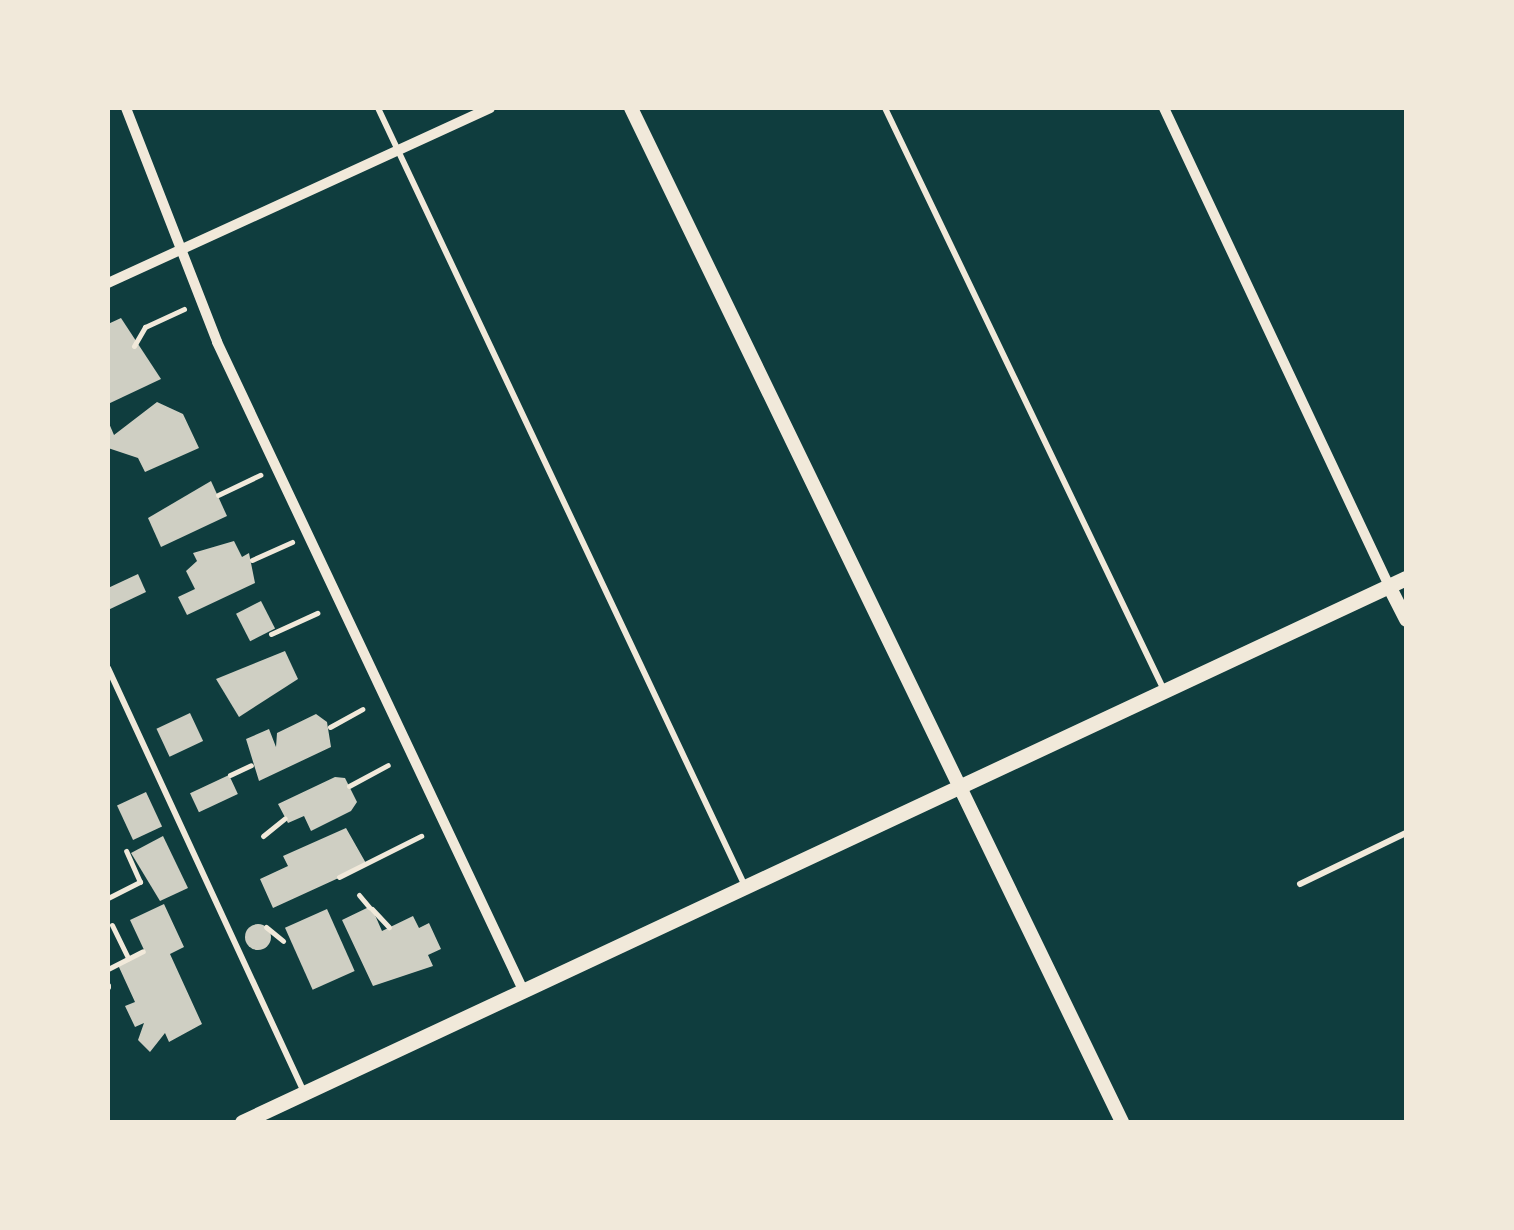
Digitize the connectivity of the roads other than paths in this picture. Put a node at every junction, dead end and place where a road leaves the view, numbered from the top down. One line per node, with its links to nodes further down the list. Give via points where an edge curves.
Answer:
1 (126, 108): 8 (street)
2 (378, 108): 7 (lane)
3 (490, 108): 7 (street)
4 (631, 108): 15 (street)
5 (885, 108): 14 (lane)
6 (1164, 108): 11 (street)
7 (397, 149): 8 (street); 18 (lane)
8 (184, 248): 9 (street); 19 (street, via 201,302 276,468)
9 (108, 283)
10 (1406, 578): 11 (main road)
11 (1389, 586): 12 (street); 14 (main road)
12 (1406, 620)
13 (108, 668): 20 (lane)
14 (1165, 692): 15 (main road)
15 (961, 788): 18 (main road); 22 (street)
16 (1406, 833): 17 (lane)
17 (1300, 884)
18 (746, 888): 19 (main road)
19 (524, 992): 20 (main road)
20 (304, 1094): 21 (main road)
21 (242, 1122)
22 (1122, 1122)

